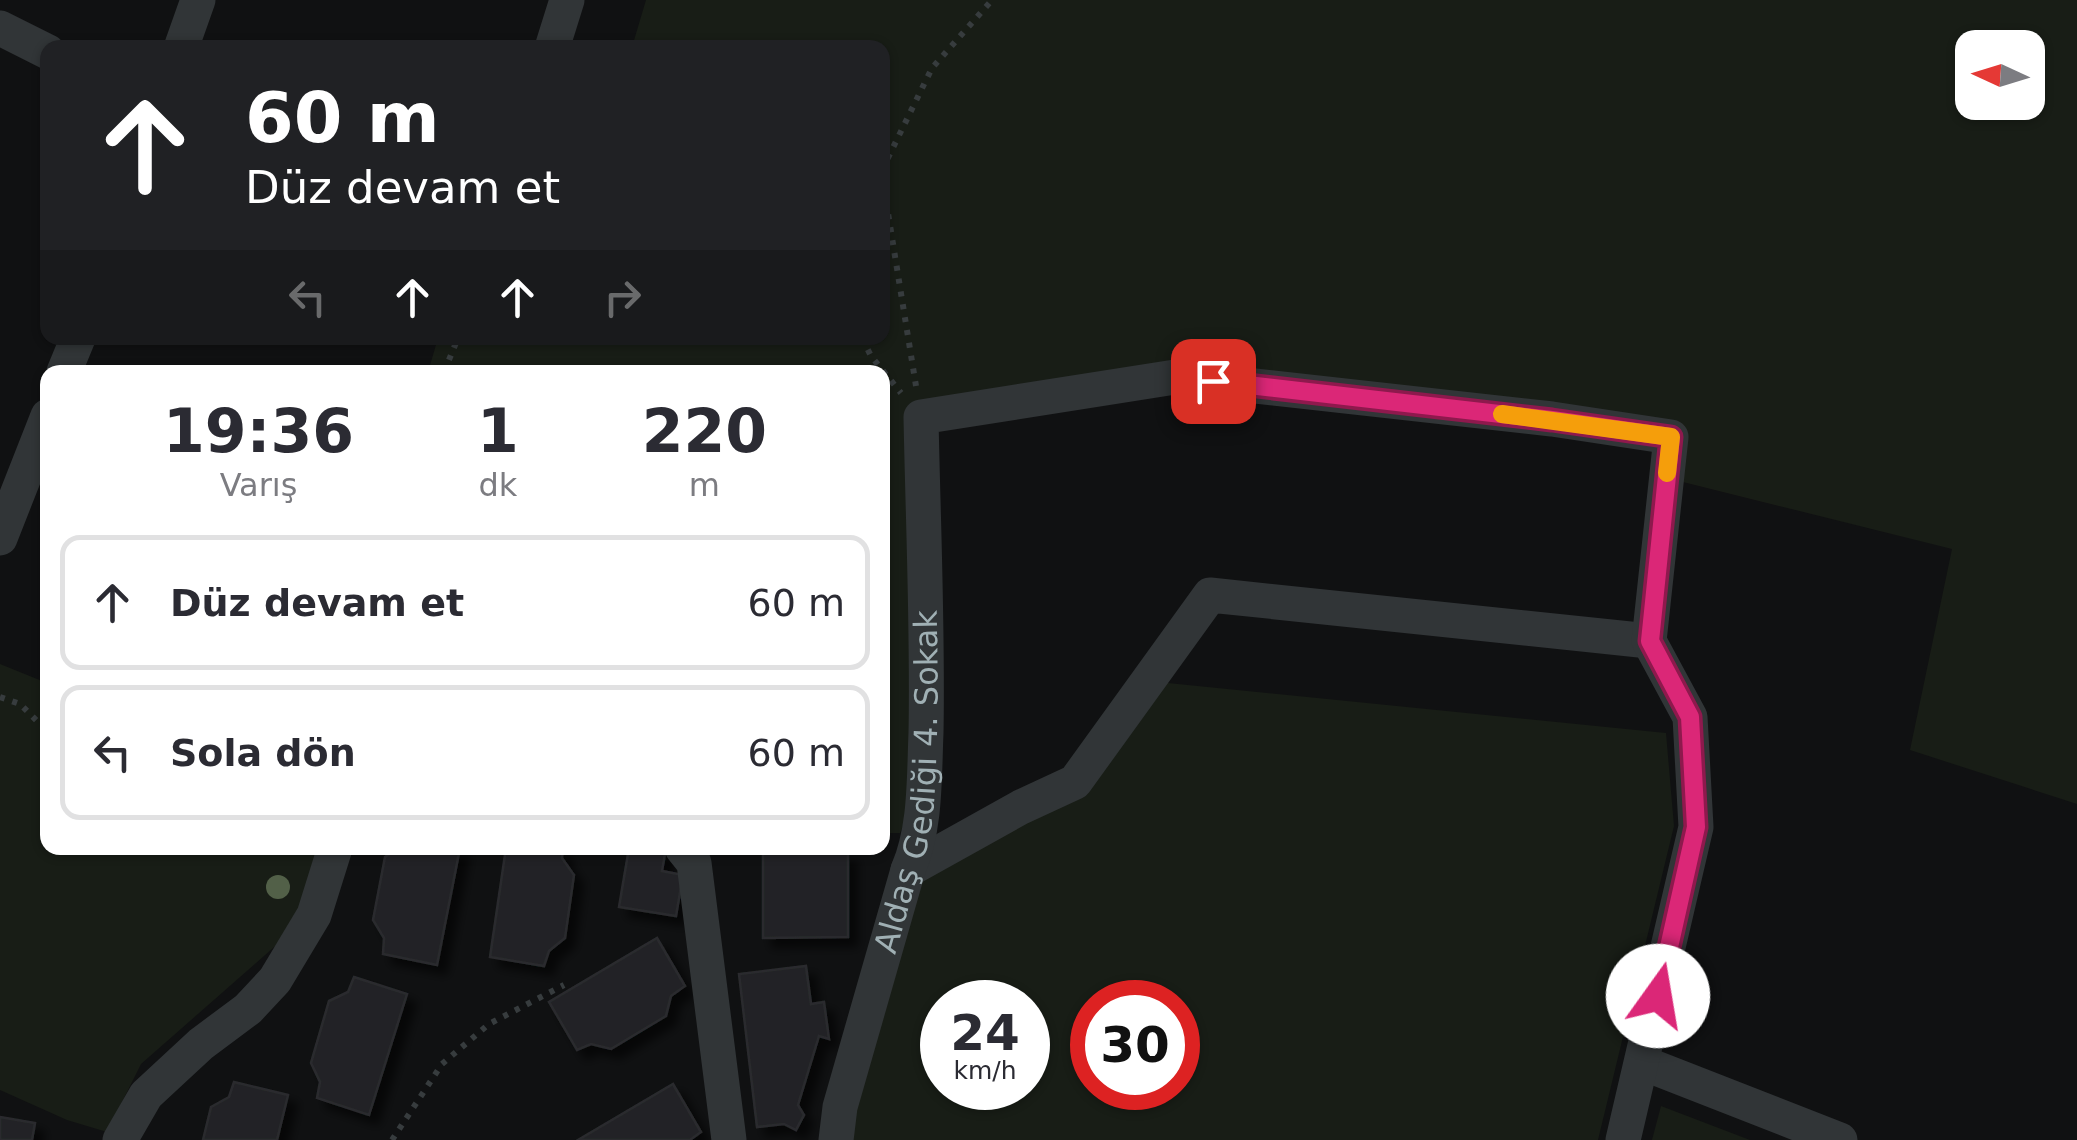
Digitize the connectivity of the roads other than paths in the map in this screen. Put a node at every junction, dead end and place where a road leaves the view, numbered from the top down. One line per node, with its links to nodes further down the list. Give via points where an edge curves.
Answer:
1 (198, 0): 4 (street)
2 (567, 0): 5 (street)
3 (0, 28): 6 (street)
4 (184, 40)
5 (554, 40)
6 (40, 48)
7 (40, 436): 8 (street)
8 (0, 538)
9 (1650, 641): 12 (street, via 1210,595 1075,782); 12 (street, Aldaş Gediği 4. Sokak, via 1671,437 1175,377 921,417 924,776 918,848); 13 (street, via 1690,717 1696,827)
10 (333, 855): 14 (street, via 314,915 276,980 146,1095)
11 (688, 855): 15 (street)
12 (908, 870): 16 (street, Aldaş Gediği 4. Sokak)
13 (1642, 1063): 17 (street); 18 (street)
14 (120, 1140)
15 (729, 1140)
16 (836, 1140)
17 (1623, 1140)
18 (1840, 1140)

